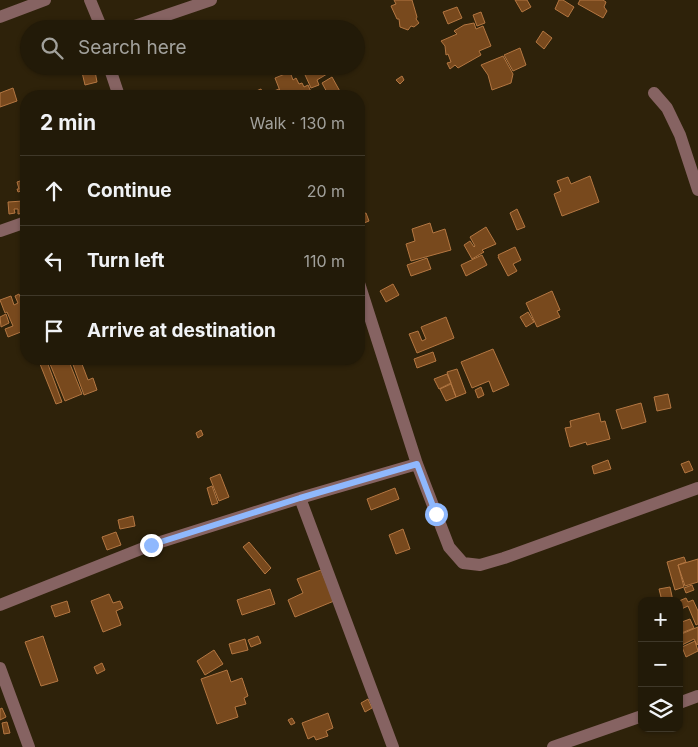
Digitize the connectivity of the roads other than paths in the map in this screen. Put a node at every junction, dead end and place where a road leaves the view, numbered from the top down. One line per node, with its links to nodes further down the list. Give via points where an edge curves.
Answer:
1 (44, 0): 4 (street)
2 (90, 0): 5 (street)
3 (211, 0): 6 (street)
4 (0, 16)
5 (98, 20)
6 (152, 20)
7 (113, 75): 8 (street)
8 (117, 90)
9 (654, 93): 10 (street, via 668,108)
10 (698, 190)
11 (20, 224): 12 (street)
12 (0, 231)
13 (365, 302): 14 (street)
14 (417, 464): 15 (street, via 450,547 463,563 480,565); 16 (street)
15 (698, 488)
16 (300, 498): 17 (street, via 151,545); 23 (street)
17 (0, 605)
18 (0, 668): 22 (street)
19 (698, 696): 20 (street)
20 (683, 702)
21 (638, 717): 24 (street)
22 (29, 747)
23 (393, 747)
24 (553, 747)

